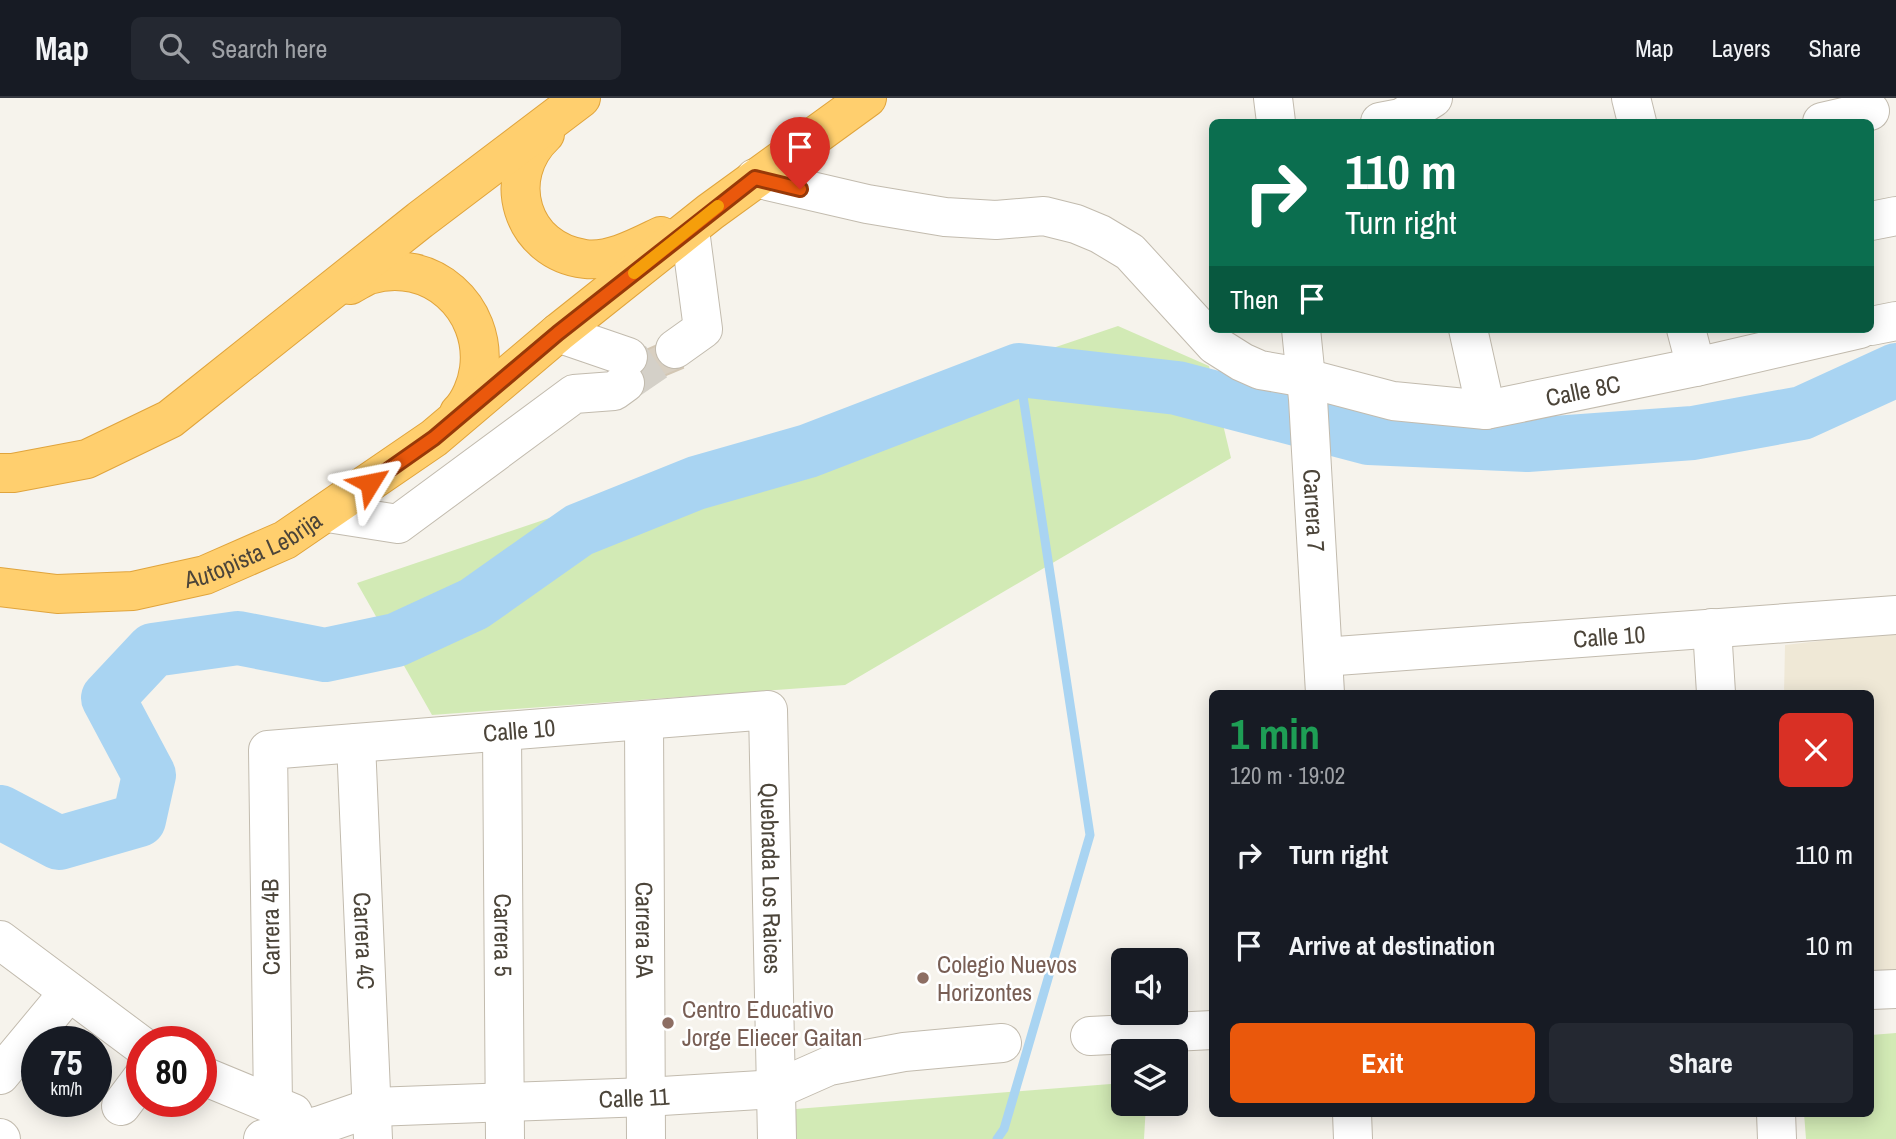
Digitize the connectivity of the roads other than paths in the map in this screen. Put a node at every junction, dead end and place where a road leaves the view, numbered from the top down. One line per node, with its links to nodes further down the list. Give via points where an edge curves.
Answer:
1 (867, 98): 11 (highway, Autopista Lebrija)
2 (1273, 98): 7 (street)
3 (1631, 98): 9 (street)
4 (575, 102): 14 (highway, via 537,141 521,177 520,197 526,216 550,247 568,256 607,258); 15 (highway)
5 (1423, 110): 8 (street)
6 (1870, 111): 10 (street)
7 (1276, 119)
8 (1396, 119)
9 (1636, 119)
10 (1835, 119)
11 (755, 178): 14 (highway, Autopista Lebrija); 25 (street, Calle 8C, via 945,217 996,220 1044,216 1076,224 1130,252 1215,345 1260,370)
12 (1896, 216): 13 (street)
13 (1874, 220)
14 (700, 221): 18 (highway, Autopista Lebrija); 23 (street, via 703,329)
15 (301, 316): 27 (highway, via 369,275 400,271 430,278 456,295 473,320 481,351 478,381 463,409); 28 (highway, via 170,419 87,459)
16 (1896, 321): 17 (street)
17 (1874, 325)
18 (558, 333): 27 (highway, Autopista Lebrija); 29 (street, via 627,370 614,391 574,394 398,524)
19 (1312, 333): 25 (street, Carrera 7)
20 (1469, 333): 26 (street)
21 (1687, 333): 24 (street)
22 (1843, 333): 24 (street, Calle 8C)
23 (675, 349)
24 (1696, 367): 26 (street, Calle 8C)
25 (1307, 388): 26 (street, Calle 8C); 33 (street, Carrera 7)
26 (1486, 410)
27 (434, 438): 29 (highway, Autopista Lebrija)
28 (0, 472)
29 (328, 513): 30 (highway, Autopista Lebrija, via 285,540 216,570 157,586 57,594)
30 (0, 587)
31 (1896, 615): 32 (street, Calle 10)
32 (1712, 628): 33 (street, Calle 10); 34 (street)
33 (1324, 675)
34 (1716, 690)
35 (768, 710): 36 (street, Calle 10); 50 (street, Quebrada Los Raices)
36 (644, 720): 37 (street, Calle 10); 51 (street, Carrera 5A)
37 (502, 732): 38 (street, Calle 10); 54 (street, Carrera 5)
38 (356, 743): 39 (street, Calle 10); 56 (street, Carrera 4C)
39 (268, 750): 55 (street, Carrera 4B)
40 (0, 940): 43 (street)
41 (1896, 989): 42 (street)
42 (1874, 990)
43 (69, 992): 45 (street); 48 (street)
44 (1209, 1030): 46 (street)
45 (126, 1034)
46 (1090, 1036)
47 (1002, 1043): 50 (street, Calle 11, via 904,1052 829,1066)
48 (0, 1075)
49 (217, 1086): 55 (street)
50 (776, 1089): 51 (street, Calle 11); 58 (street, Quebrada Los Raices)
51 (646, 1097): 54 (street, Calle 11); 57 (street, Carrera 5A)
52 (1352, 1117): 59 (street)
53 (1776, 1117): 60 (street)
54 (505, 1121): 56 (street, Calle 11)
55 (268, 1122): 56 (street, Calle 11)
56 (373, 1123)
57 (646, 1139)
58 (777, 1139)
59 (1353, 1139)
60 (1777, 1139)

